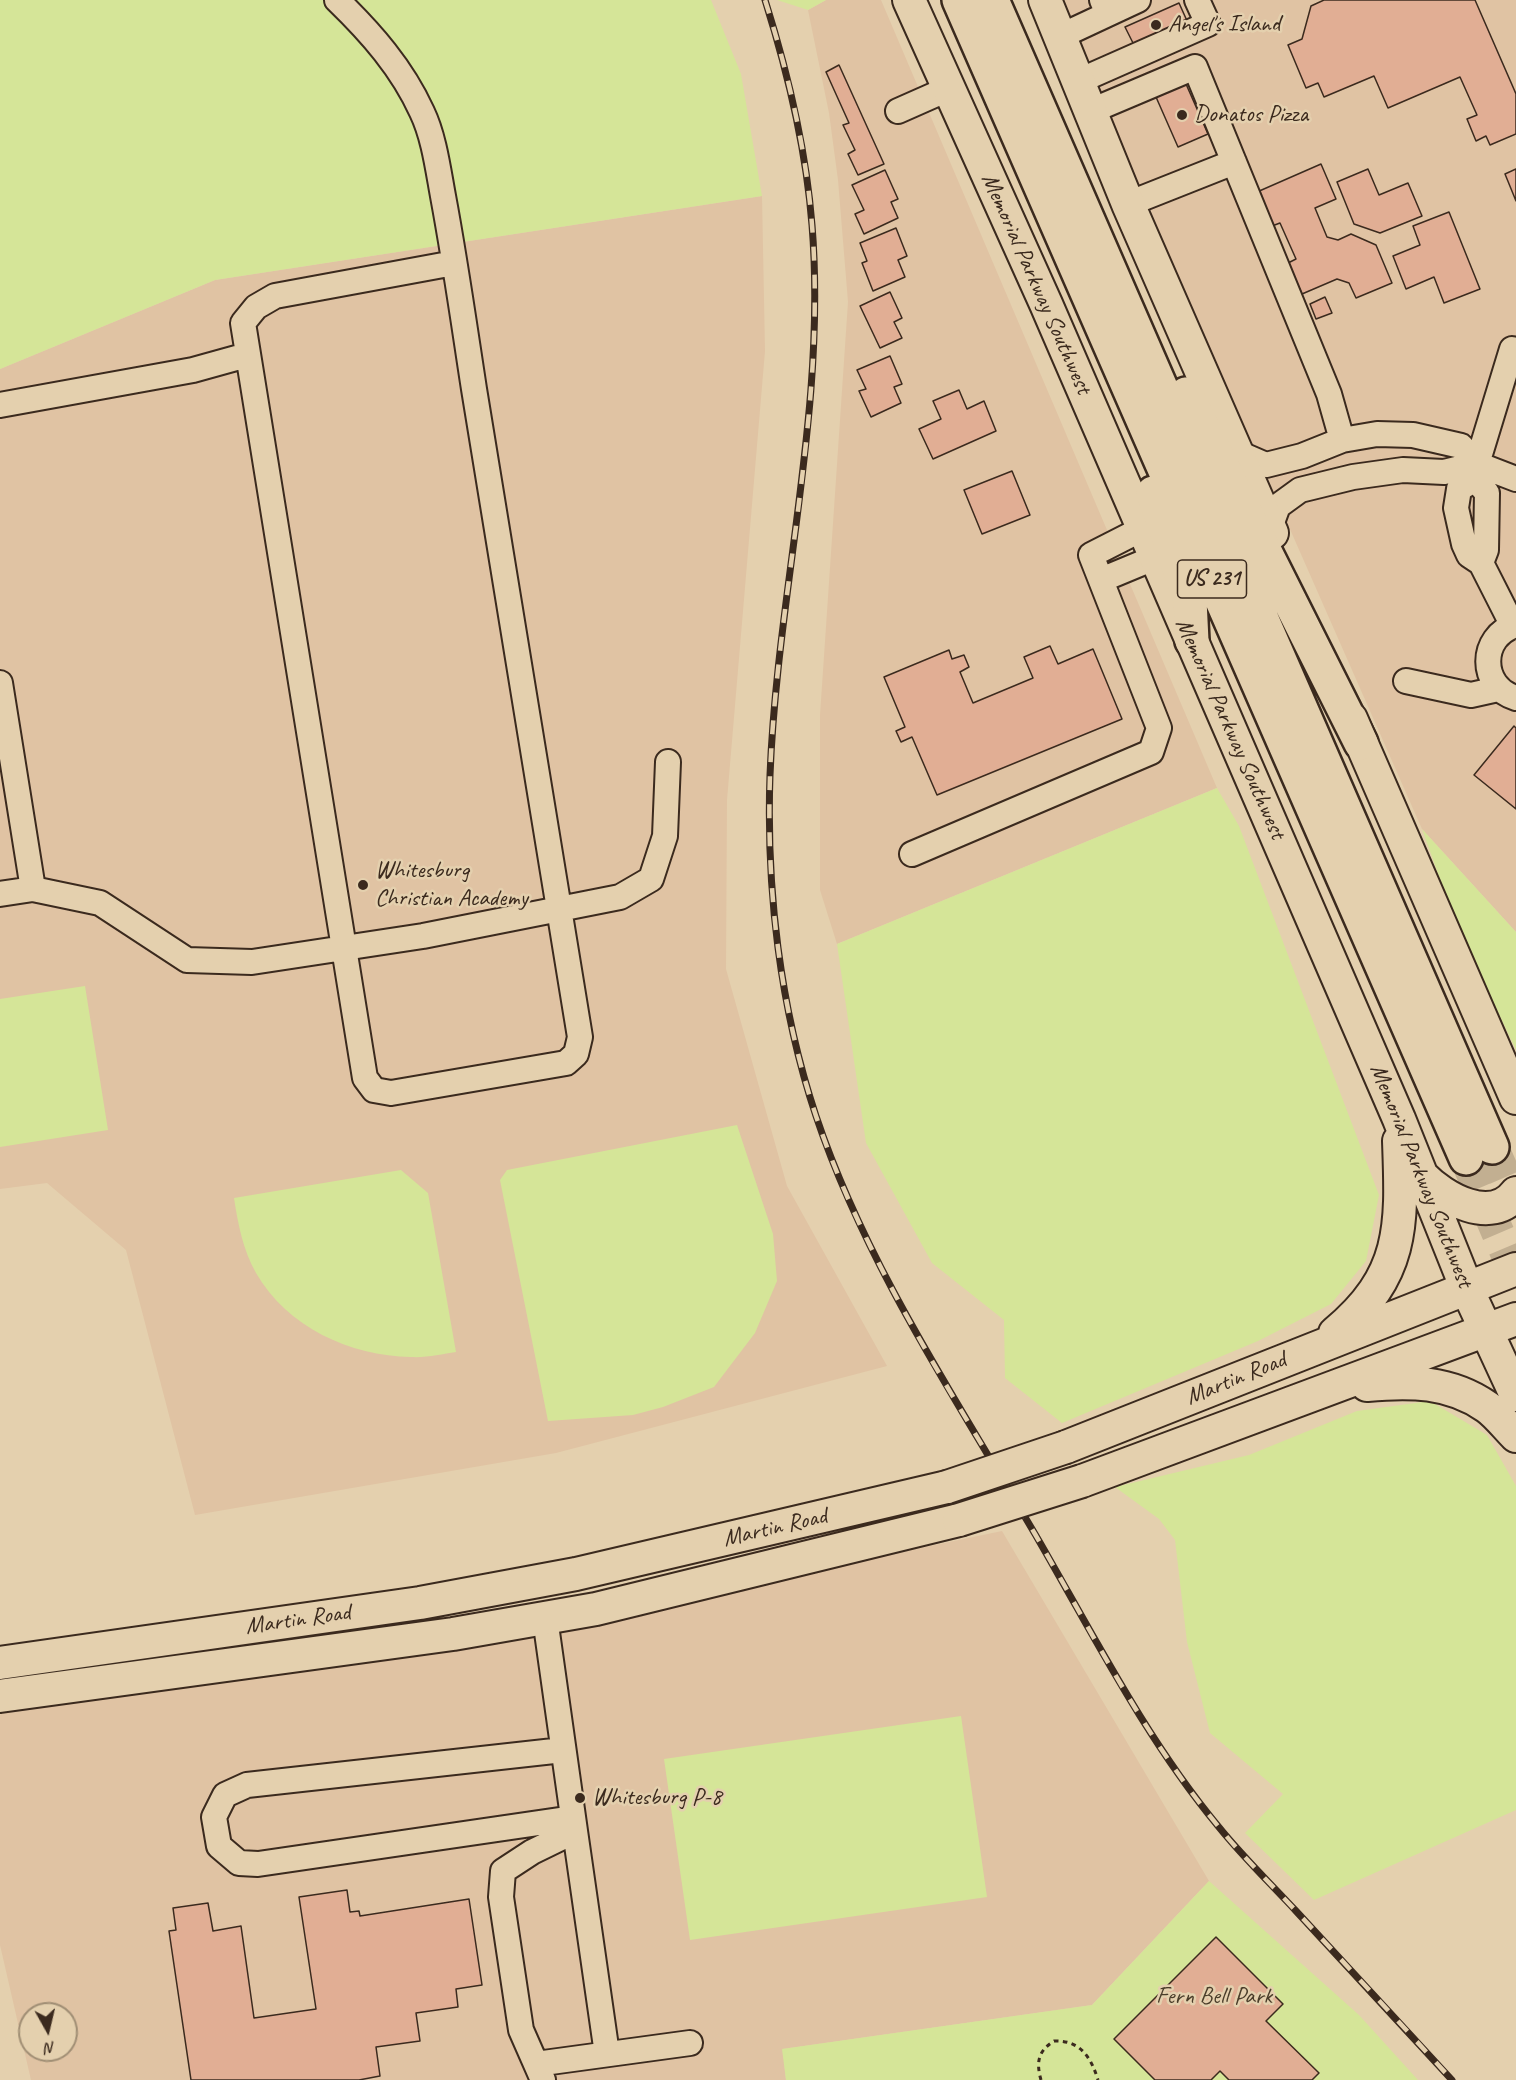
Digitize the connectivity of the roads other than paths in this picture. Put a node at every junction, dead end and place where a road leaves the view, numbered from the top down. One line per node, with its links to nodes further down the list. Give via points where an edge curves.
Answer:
1 (337, 0): 16 (street, via 376,39 423,113)
2 (909, 0): 11 (main road, Memorial Parkway Southwest)
3 (959, 0): 17 (highway, Memorial Parkway Southwest / US 231)
4 (992, 0): 17 (highway, Memorial Parkway Southwest / US 231)
5 (1045, 0): 9 (main road)
6 (1138, 0): 8 (street)
7 (1197, 0): 10 (street, via 1208,24)
8 (1105, 7): 9 (street)
9 (1061, 36): 10 (main road)
10 (1079, 81): 13 (main road)
11 (950, 88): 12 (street); 26 (main road, Memorial Parkway Southwest)
12 (898, 111)
13 (1091, 111): 14 (street, via 1195,67); 15 (main road)
14 (1234, 162): 15 (street); 21 (street, via 1329,394)
15 (1128, 204): 22 (main road)
16 (454, 263): 19 (street, via 275,296 256,307 243,323); 39 (street)
17 (1094, 271): 30 (highway, via 1087,330 1127,421 1190,600); 34 (highway, via 1143,307); 43 (highway, Memorial Parkway Southwest / US 231)
18 (1512, 349): 23 (street)
19 (247, 355): 20 (street, via 193,370); 40 (street)
20 (0, 405)
21 (1342, 440): 22 (street, via 1266,465); 23 (street, via 1377,434 1413,435 1461,446)
22 (1236, 452): 25 (main road)
23 (1476, 471): 24 (street); 25 (street, via 1403,470 1300,490 1278,506); 29 (street, via 1459,489 1456,508 1469,555 1481,563)
24 (1516, 479)
25 (1270, 528): 34 (main road)
26 (1142, 529): 27 (main road, Memorial Parkway Southwest); 28 (street, via 1091,555)
27 (1154, 558): 28 (street); 30 (main road, Memorial Parkway Southwest)
28 (1101, 580): 36 (street, via 1159,728 1151,752)
29 (1515, 625): 33 (street, via 1502,632 1488,653 1491,678)
30 (1192, 641): 42 (main road, Memorial Parkway Southwest)
31 (1406, 681): 33 (street, via 1471,695)
32 (0, 683): 37 (street)
33 (1507, 693)
34 (1361, 743): 41 (main road)
35 (668, 762): 39 (street, via 665,836 651,879 620,897)
36 (912, 854)
37 (33, 889): 38 (street); 40 (street, via 100,903 187,960 252,963)
38 (0, 894)
39 (559, 909): 40 (street); 40 (street, via 580,1037 576,1054 566,1063 391,1093 374,1090 365,1078)
40 (346, 948)
41 (1516, 1098)
42 (1399, 1119): 44 (main road, Memorial Parkway Southwest); 50 (main road, via 1399,1232 1384,1281 1353,1318)
43 (1479, 1152)
44 (1421, 1175): 45 (main road, via 1435,1189 1477,1207 1497,1208 1510,1202); 47 (main road, Memorial Parkway Southwest)
45 (1516, 1193)
46 (1516, 1269): 47 (main road, Martin Road)
47 (1467, 1289): 49 (main road, Memorial Parkway Southwest); 50 (main road, Martin Road)
48 (1516, 1319): 49 (main road, Martin Road)
49 (1487, 1330): 51 (main road, Martin Road); 52 (main road, Memorial Parkway Southwest)
50 (1322, 1344): 55 (main road, Martin Road, bridge, via 1066,1447 947,1487 565,1576 420,1603)
51 (1330, 1389): 53 (main road, via 1401,1382 1454,1388 1488,1407); 54 (main road, Martin Road, bridge, via 1082,1481 959,1520)
52 (1516, 1395)
53 (1516, 1436)
54 (545, 1617): 56 (main road, Martin Road, via 453,1634); 57 (street)
55 (0, 1663)
56 (5, 1698)
57 (563, 1750): 58 (street); 58 (street, via 247,1785 225,1795 214,1817 219,1846 239,1863 258,1864)
58 (574, 1825): 60 (street); 61 (street, via 503,1871 501,1897 521,2030)
59 (690, 2043): 60 (street)
60 (607, 2054): 61 (street)
61 (539, 2072)

